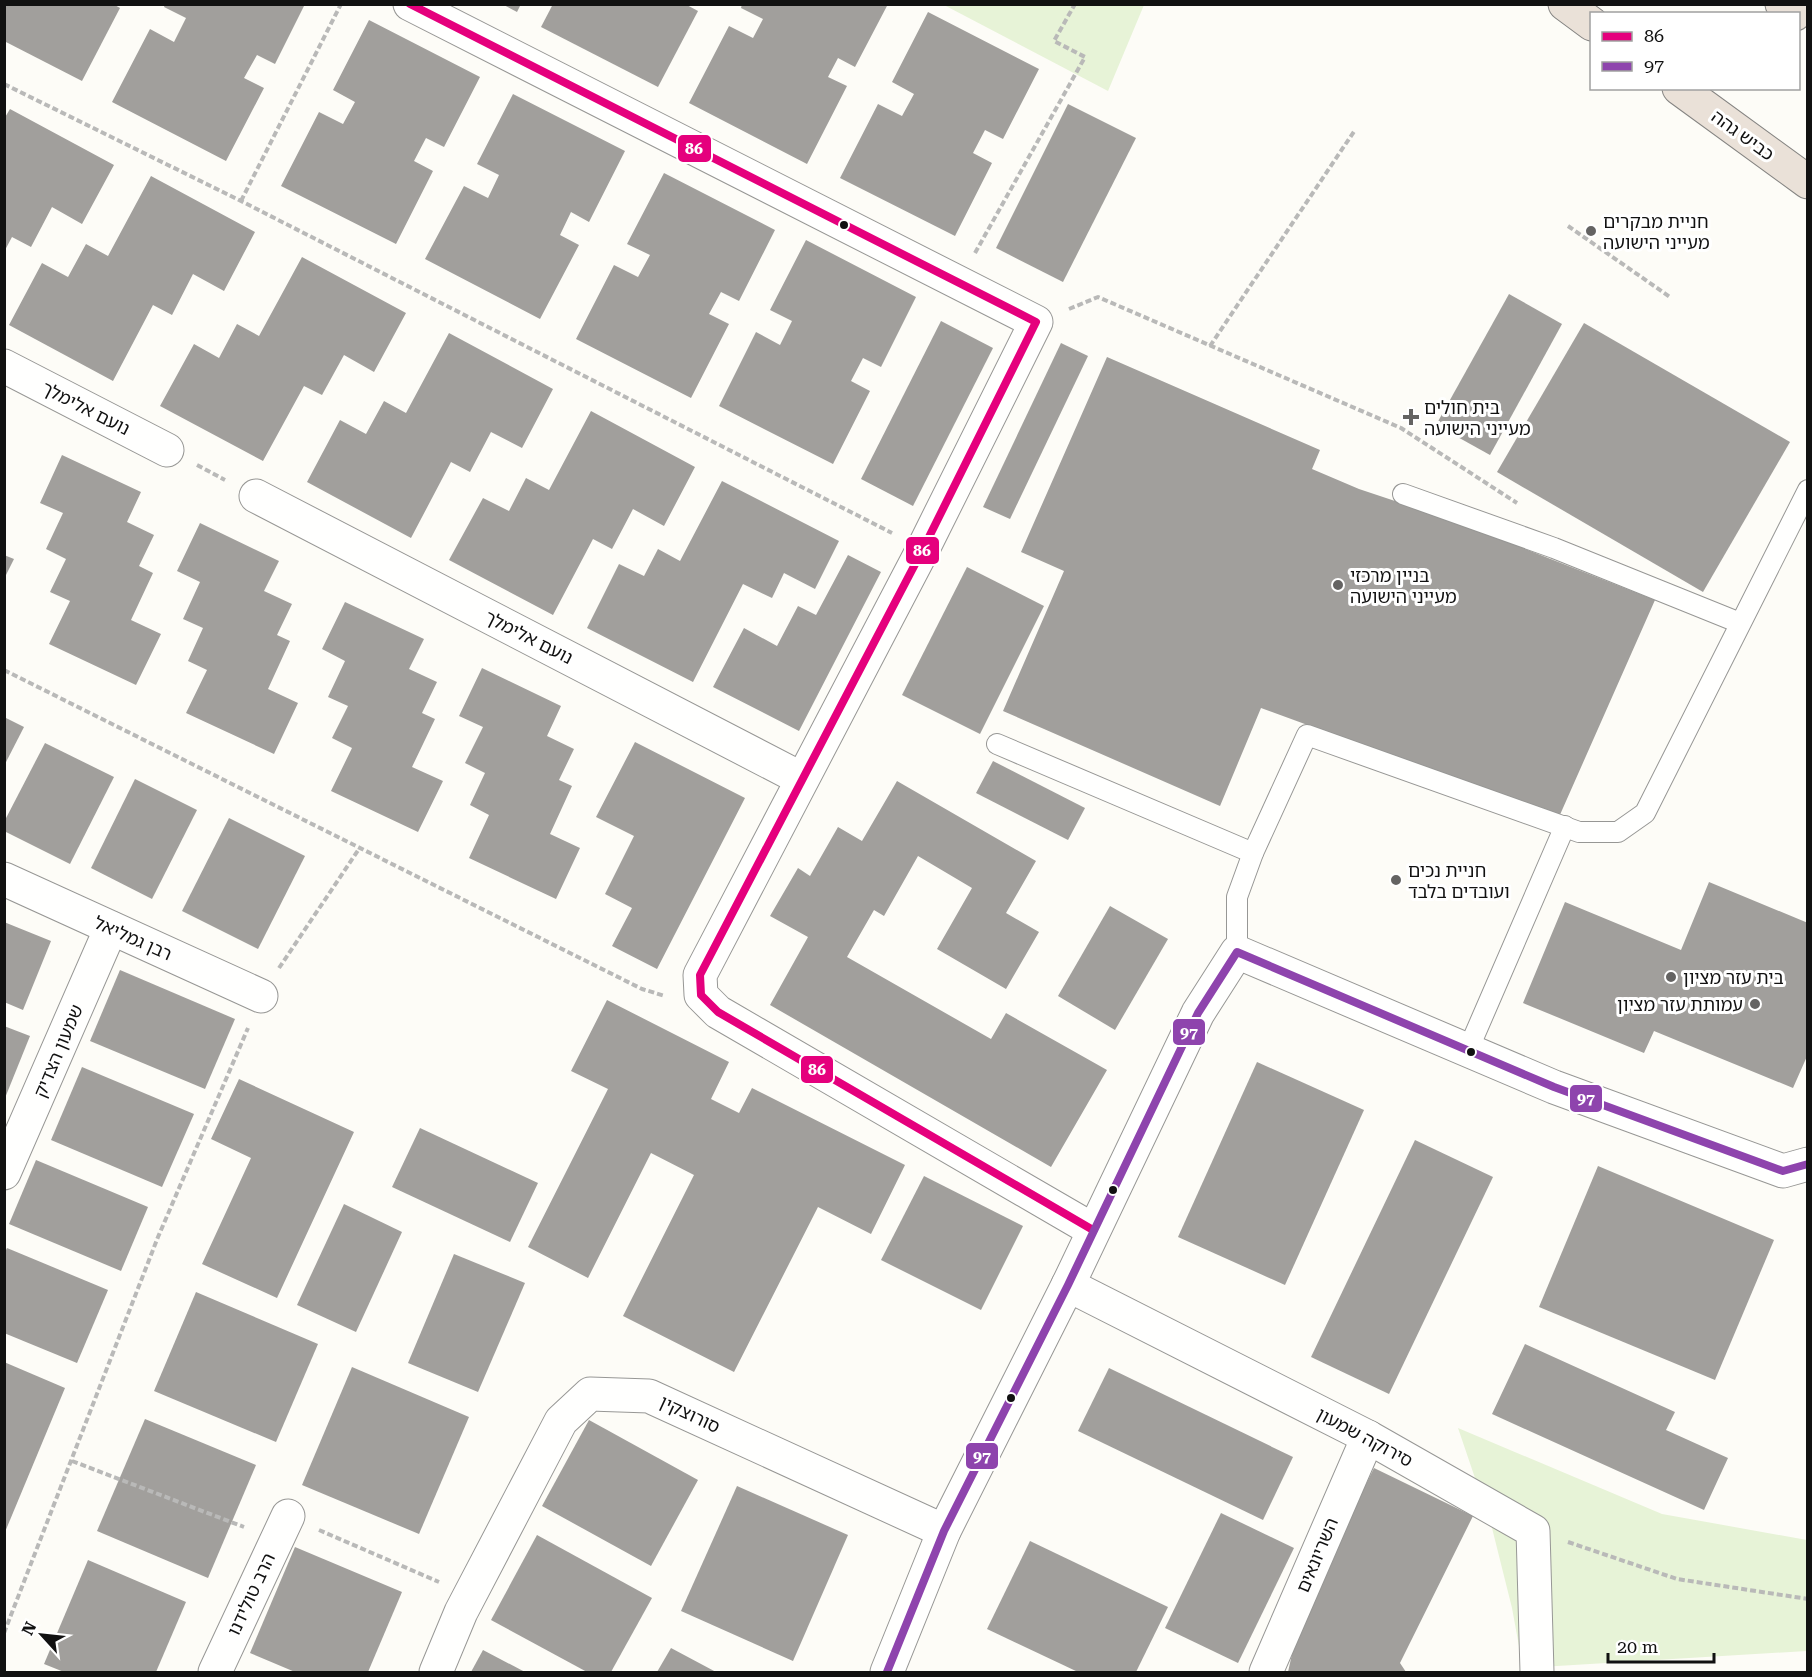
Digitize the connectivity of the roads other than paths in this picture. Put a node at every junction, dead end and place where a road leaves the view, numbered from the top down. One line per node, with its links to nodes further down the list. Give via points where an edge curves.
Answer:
1 (410, 4): 13 (street, via 1036,322 923,549)
2 (1565, 4): 3 (highway)
3 (1590, 23)
4 (1682, 90): 5 (highway, כביש גהה)
5 (1808, 182)
6 (4, 366): 7 (street, נועם אלימלך)
7 (167, 450)
8 (1808, 490): 11 (lane)
9 (1403, 494): 11 (lane, via 1554,548)
10 (256, 496): 13 (street, נועם אלימלך)
11 (1740, 623): 14 (lane, via 1646,813 1618,832 1580,832)
12 (997, 744): 15 (lane)
13 (802, 778): 23 (street, via 700,975 701,995 718,1012)
14 (1565, 826): 15 (lane, via 1307,735); 20 (lane)
15 (1253, 853): 18 (lane, via 1237,897)
16 (4, 879): 17 (street, רבן גמליאל)
17 (111, 928): 19 (street, רבן גמליאל); 22 (street, שמעון הצדיק)
18 (1237, 952): 20 (street); 23 (street, via 1198,1013)
19 (261, 996)
20 (1468, 1050): 21 (street, via 1554,1087 1783,1171)
21 (1808, 1164)
22 (4, 1173)
23 (1092, 1230): 24 (street)
24 (1068, 1285): 25 (street, סירוקה שמעון); 27 (street)
25 (1368, 1437): 31 (street, השריונאים); 32 (street, סירוקה שמעון, via 1533,1531)
26 (282, 1528): 28 (street, הרב טולידנו)
27 (944, 1531): 29 (street, סורוצקין, via 649,1396 590,1394 561,1420 469,1595); 30 (street)
28 (215, 1672)
29 (436, 1672)
30 (887, 1672)
31 (1266, 1672)
32 (1537, 1672)

